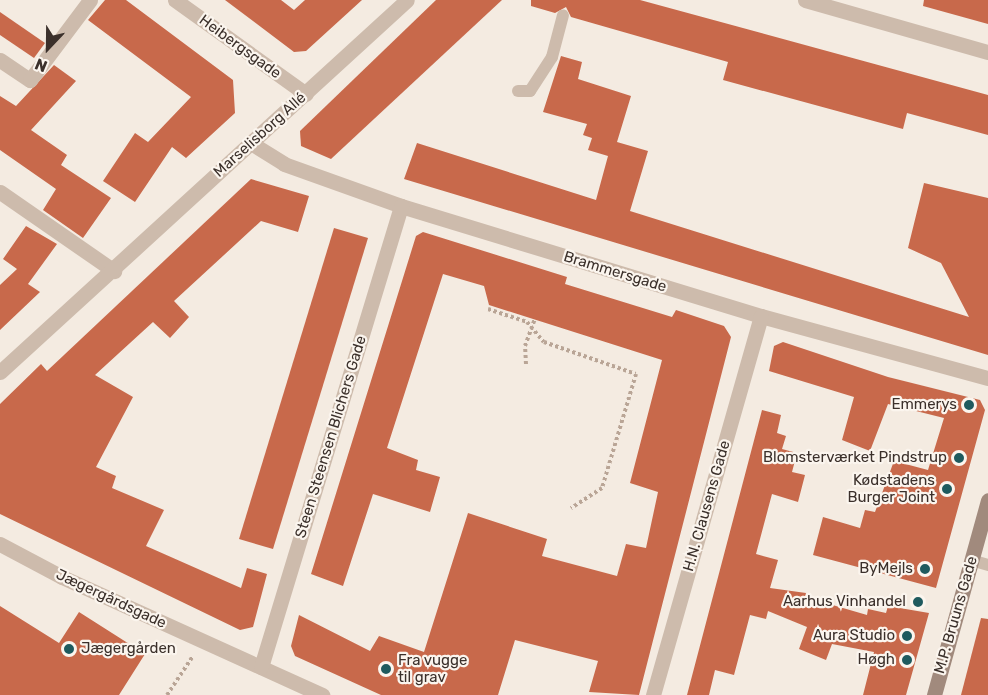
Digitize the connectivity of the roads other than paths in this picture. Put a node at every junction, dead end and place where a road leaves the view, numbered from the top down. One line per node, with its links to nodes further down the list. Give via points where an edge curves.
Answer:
1 (90, 0): 7 (street, via 30,80)
2 (175, 0): 9 (street, Heibergsgade)
3 (407, 0): 9 (street, Marselisborg Allé)
4 (804, 0): 6 (street)
5 (562, 15): 8 (lane, via 552,57 530,91)
6 (988, 52)
7 (0, 60)
8 (518, 91)
9 (306, 94): 10 (street, Marselisborg Allé)
10 (251, 144): 12 (street, Brammersgade, via 284,164); 13 (street, Marselisborg Allé)
11 (0, 192): 13 (street)
12 (400, 206): 14 (street, Brammersgade); 21 (street, Steen Steensen Blichers Gade)
13 (114, 271): 15 (street, Marselisborg Allé)
14 (760, 316): 16 (street, Brammersgade); 23 (street, H.N. Clausens Gade)
15 (0, 372)
16 (988, 378)
17 (988, 500): 19 (street, M.P. Bruuns Gade)
18 (0, 544): 21 (street, Jægergårdsgade)
19 (972, 560): 20 (lane); 24 (street, M.P. Bruuns Gade)
20 (988, 565)
21 (261, 667): 22 (street, Jægergårdsgade)
22 (322, 695)
23 (653, 695)
24 (934, 695)

